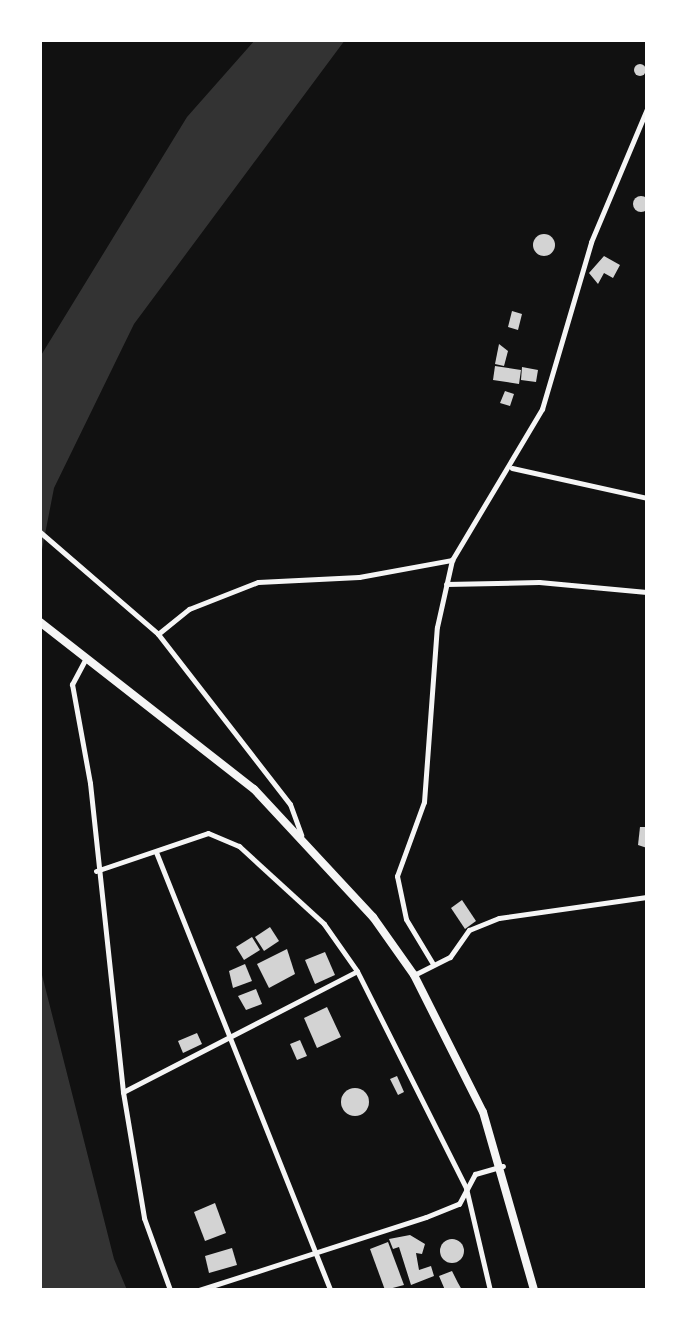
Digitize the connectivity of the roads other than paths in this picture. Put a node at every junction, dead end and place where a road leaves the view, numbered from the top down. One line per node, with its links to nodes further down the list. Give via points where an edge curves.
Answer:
1 (647, 109): 2 (street, via 591,242 542,409)
2 (512, 468): 3 (street); 5 (street)
3 (647, 498)
4 (40, 533): 9 (street)
5 (452, 559): 6 (street); 9 (street, via 359,577 258,582 189,609)
6 (446, 584): 7 (street, via 539,582); 15 (street, via 437,627 424,802 397,876 406,919)
7 (647, 592)
8 (40, 622): 10 (highway)
9 (158, 634): 11 (street, via 290,804)
10 (86, 658): 11 (highway, via 254,789); 13 (street, via 72,684 90,783)
11 (301, 835): 17 (highway, via 373,917)
12 (156, 852): 13 (street); 16 (street, via 208,833 239,846 324,924); 18 (street)
13 (96, 871): 19 (street)
14 (647, 897): 15 (street, via 499,918 469,930 450,957)
15 (433, 964): 17 (street)
16 (356, 971): 18 (street); 21 (street)
17 (414, 975): 20 (highway)
18 (231, 1038): 19 (street); 22 (street)
19 (123, 1091): 23 (street, via 144,1218)
20 (503, 1166): 21 (street, via 475,1174); 27 (highway)
21 (466, 1188): 22 (street, via 459,1204); 26 (street)
22 (319, 1254): 24 (street); 25 (street)
23 (170, 1290)
24 (199, 1290)
25 (330, 1290)
26 (490, 1290)
27 (534, 1290)

